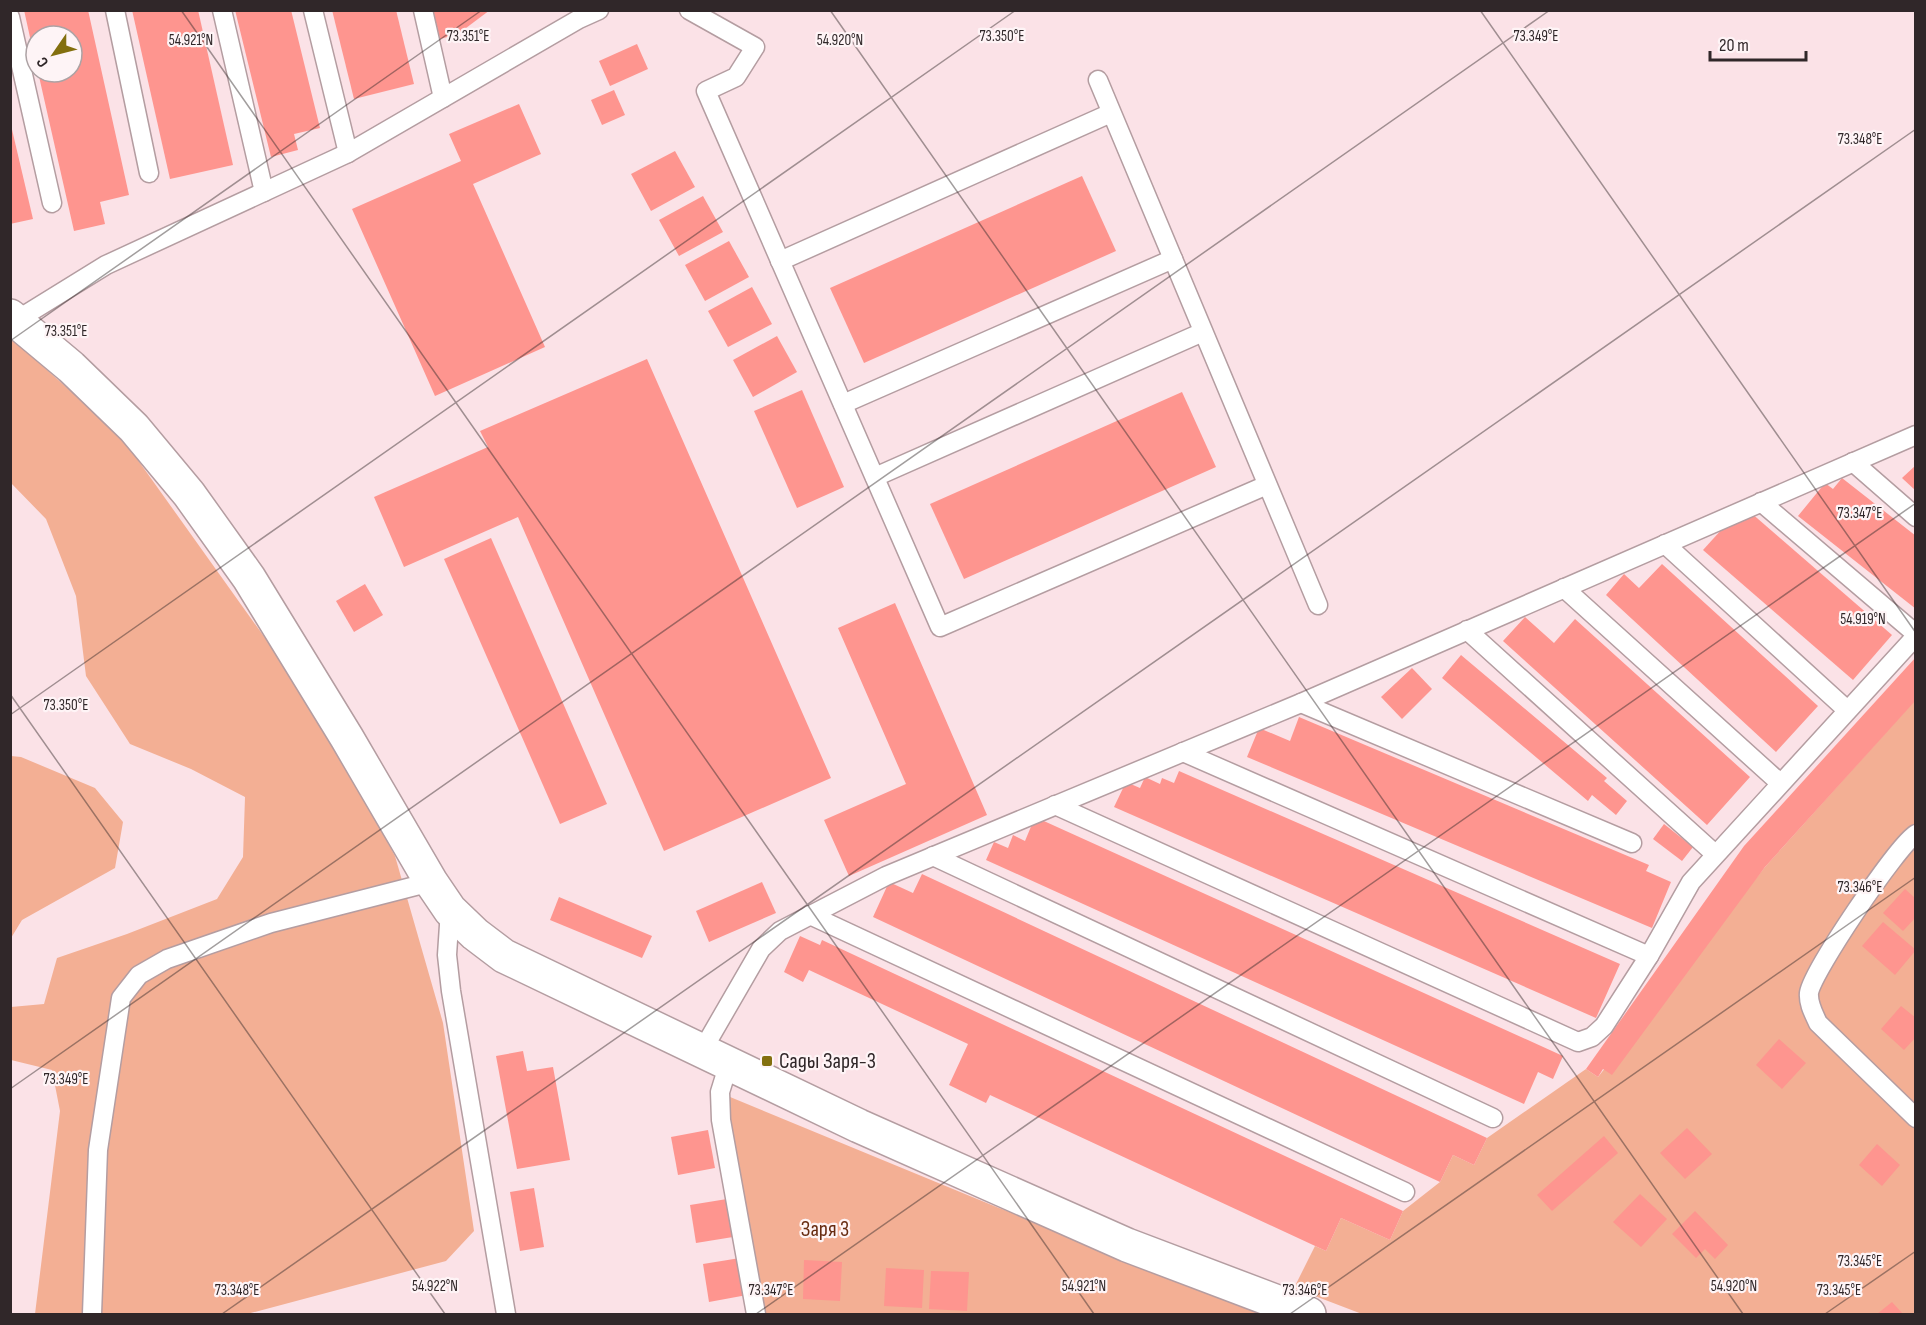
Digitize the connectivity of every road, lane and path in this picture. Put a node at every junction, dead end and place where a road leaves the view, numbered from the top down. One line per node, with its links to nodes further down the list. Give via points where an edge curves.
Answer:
1 (115, 10): 13 (lane)
2 (222, 10): 14 (lane)
3 (313, 10): 12 (lane)
4 (423, 10): 10 (lane)
5 (599, 10): 7 (lane)
6 (688, 10): 17 (lane, via 755,47 736,77 706,91)
7 (579, 13): 10 (lane)
8 (10, 17): 15 (lane)
9 (1098, 80): 11 (lane)
10 (443, 98): 12 (lane)
11 (1111, 113): 16 (lane); 17 (lane)
12 (348, 153): 14 (lane)
13 (149, 173)
14 (264, 192): 18 (lane, via 106,265)
15 (52, 203)
16 (1173, 259): 19 (lane); 20 (lane)
17 (780, 261): 20 (lane)
18 (14, 318): 41 (street, via 134,428 189,494 249,578)
19 (1203, 332): 23 (lane); 24 (lane)
20 (843, 404): 23 (lane)
21 (1916, 435): 22 (lane)
22 (1853, 462): 25 (lane); 26 (lane)
23 (875, 477): 24 (lane, via 940,627)
24 (1268, 485): 29 (lane)
25 (1761, 502): 27 (lane); 31 (lane)
26 (1916, 517)
27 (1665, 544): 28 (lane); 33 (lane)
28 (1564, 588): 30 (lane); 35 (lane)
29 (1318, 605)
30 (1467, 630): 32 (lane); 39 (lane)
31 (1916, 635): 33 (lane)
32 (1301, 703): 34 (lane); 38 (lane)
33 (1847, 710): 35 (lane)
34 (1183, 752): 36 (lane); 44 (lane)
35 (1780, 783): 39 (lane)
36 (1055, 805): 40 (lane); 44 (lane, via 1578,1042 1592,1037 1604,1026)
37 (1916, 834): 47 (lane, via 1885,868 1809,992 1818,1023)
38 (1632, 843)
39 (1715, 854): 44 (lane, via 1691,882)
40 (933, 856): 43 (lane); 46 (lane)
41 (430, 882): 42 (street); 49 (lane, via 271,923 166,959 139,975 121,998 98,1150)
42 (450, 910): 45 (street, via 504,956); 50 (lane, via 447,955 451,991)
43 (810, 915): 45 (lane, via 780,932 761,949); 48 (lane)
44 (1649, 956)
45 (715, 1057): 51 (lane, via 721,1120); 52 (street, via 1127,1245)
46 (1493, 1118)
47 (1916, 1118)
48 (1405, 1192)
49 (92, 1314)
50 (506, 1314)
51 (756, 1314)
52 (1309, 1314)

